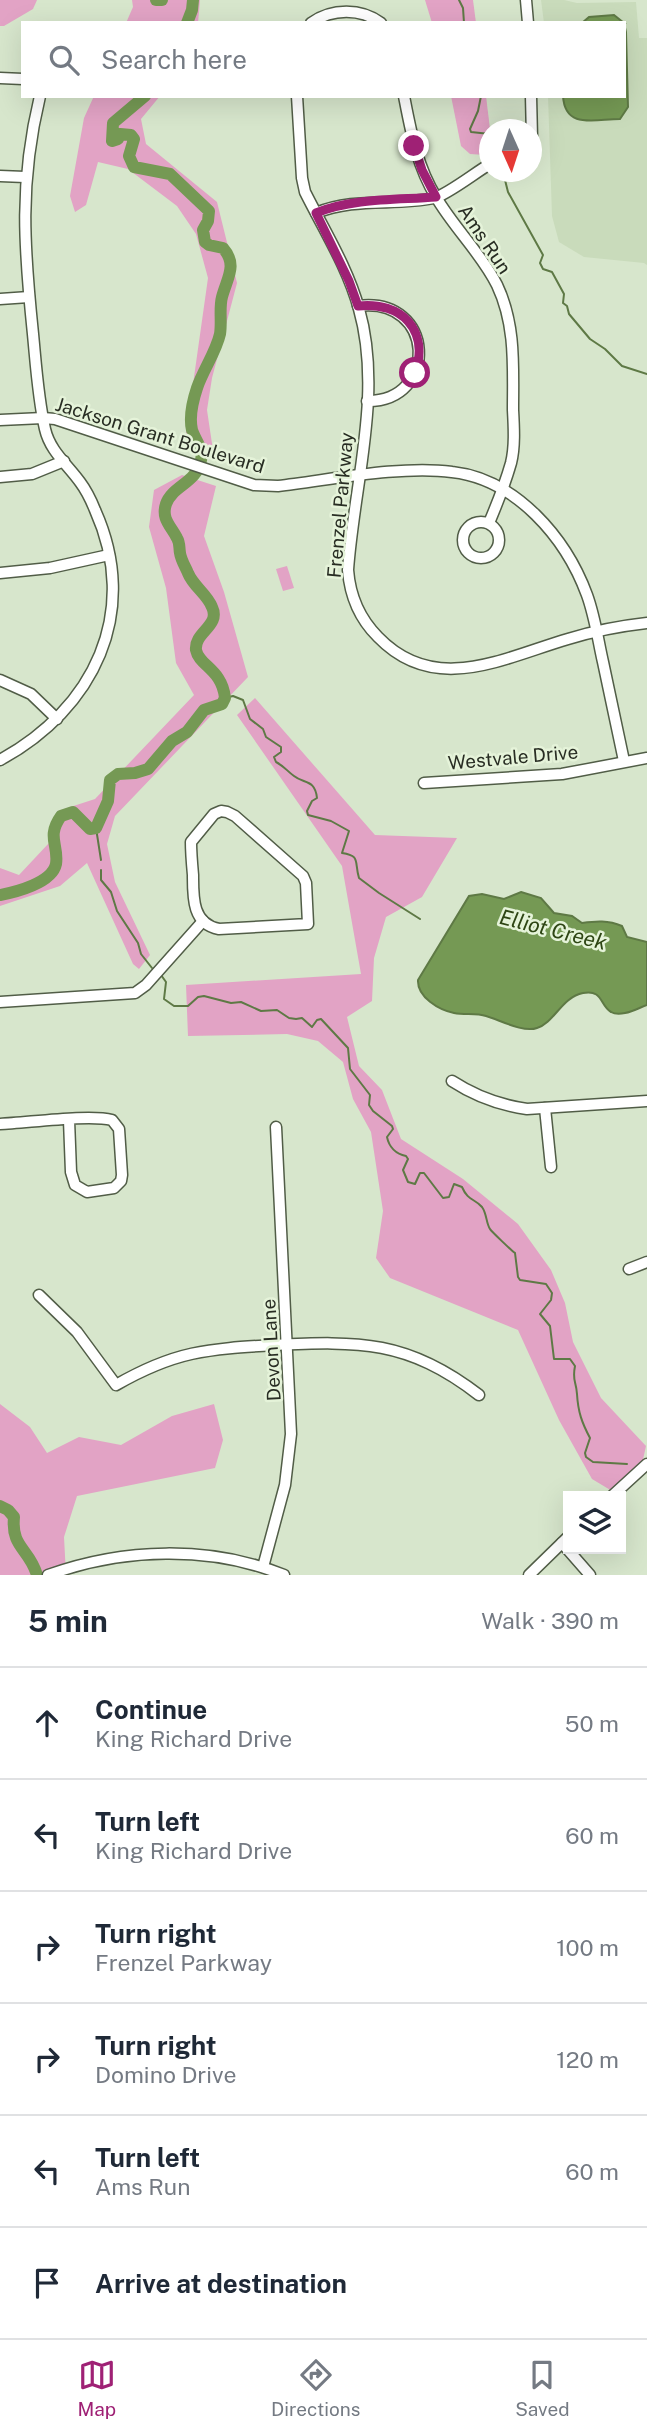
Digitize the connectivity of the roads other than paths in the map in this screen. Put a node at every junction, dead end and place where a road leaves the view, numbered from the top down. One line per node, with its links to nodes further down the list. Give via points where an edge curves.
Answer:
1 (526, 0): 4 (street)
2 (314, 21): 3 (street, via 336,13 368,15)
3 (378, 21)
4 (527, 21)
5 (0, 78): 6 (street)
6 (21, 79)
7 (40, 98): 14 (street)
8 (297, 98): 16 (street, Frenzel Parkway, via 302,178)
9 (404, 98): 15 (street, Ams Run, via 414,146)
10 (530, 98): 11 (street)
11 (533, 119)
12 (479, 170): 15 (street)
13 (0, 176): 14 (street)
14 (25, 177): 17 (street)
15 (436, 197): 16 (street, via 351,204); 26 (street, Ams Run, via 489,272 509,320 514,439)
16 (316, 213): 19 (street, Frenzel Parkway)
17 (29, 297): 18 (street); 21 (street)
18 (0, 299)
19 (358, 306): 20 (street, Frenzel Parkway, via 368,359); 20 (street, via 377,305 399,313 414,329 420,346 415,373 405,387 390,397)
20 (367, 401): 25 (street, Frenzel Parkway)
21 (43, 418): 22 (street, Jackson Grant Boulevard); 23 (street, via 51,447); 25 (street, Jackson Grant Boulevard, via 254,485)
22 (0, 420)
23 (64, 461): 24 (street, via 32,474); 28 (street, via 94,507)
24 (0, 477)
25 (358, 477): 26 (street, Jackson Grant Boulevard, via 444,471); 31 (street, Frenzel Parkway, via 348,570 351,595 363,620 395,652 427,666 463,669)
26 (503, 490): 27 (street, Ams Run); 31 (street, Jackson Grant Boulevard, via 553,534 586,594)
27 (489, 523)
28 (109, 555): 29 (street); 33 (street, via 112,598 104,645 88,681)
29 (0, 573)
30 (647, 623): 31 (street, Frenzel Parkway)
31 (597, 631): 36 (street, Jackson Grant Boulevard)
32 (0, 680): 33 (street, via 31,694)
33 (57, 719): 35 (street)
34 (647, 758): 36 (street, Westvale Drive)
35 (0, 760)
36 (624, 761): 37 (street, Westvale Drive, via 562,774)
37 (424, 783)
38 (203, 920): 38 (street, via 194,904 191,842 214,814 227,812 303,876 308,925 222,929); 39 (street, via 133,994)
39 (0, 1002)
40 (452, 1081): 42 (street, via 508,1106)
41 (647, 1101): 42 (street)
42 (545, 1108): 46 (street)
43 (69, 1120): 43 (street, via 101,1118 116,1124 122,1175 114,1188 87,1192 75,1185); 44 (street)
44 (0, 1124)
45 (276, 1127): 50 (street, Devon Lane)
46 (551, 1167)
47 (647, 1262): 48 (street)
48 (629, 1269)
49 (39, 1295): 50 (street, via 77,1332 116,1385 154,1365 196,1351)
50 (288, 1344): 51 (street, via 350,1342 394,1350 448,1372); 56 (street, Devon Lane, via 288,1468)
51 (479, 1395)
52 (647, 1464): 53 (street)
53 (617, 1491)
54 (563, 1542): 59 (street)
55 (575, 1554): 60 (street)
56 (263, 1567): 57 (street, via 194,1555 138,1555); 58 (street)
57 (51, 1574)
58 (284, 1575)
59 (529, 1575)
60 (590, 1575)

